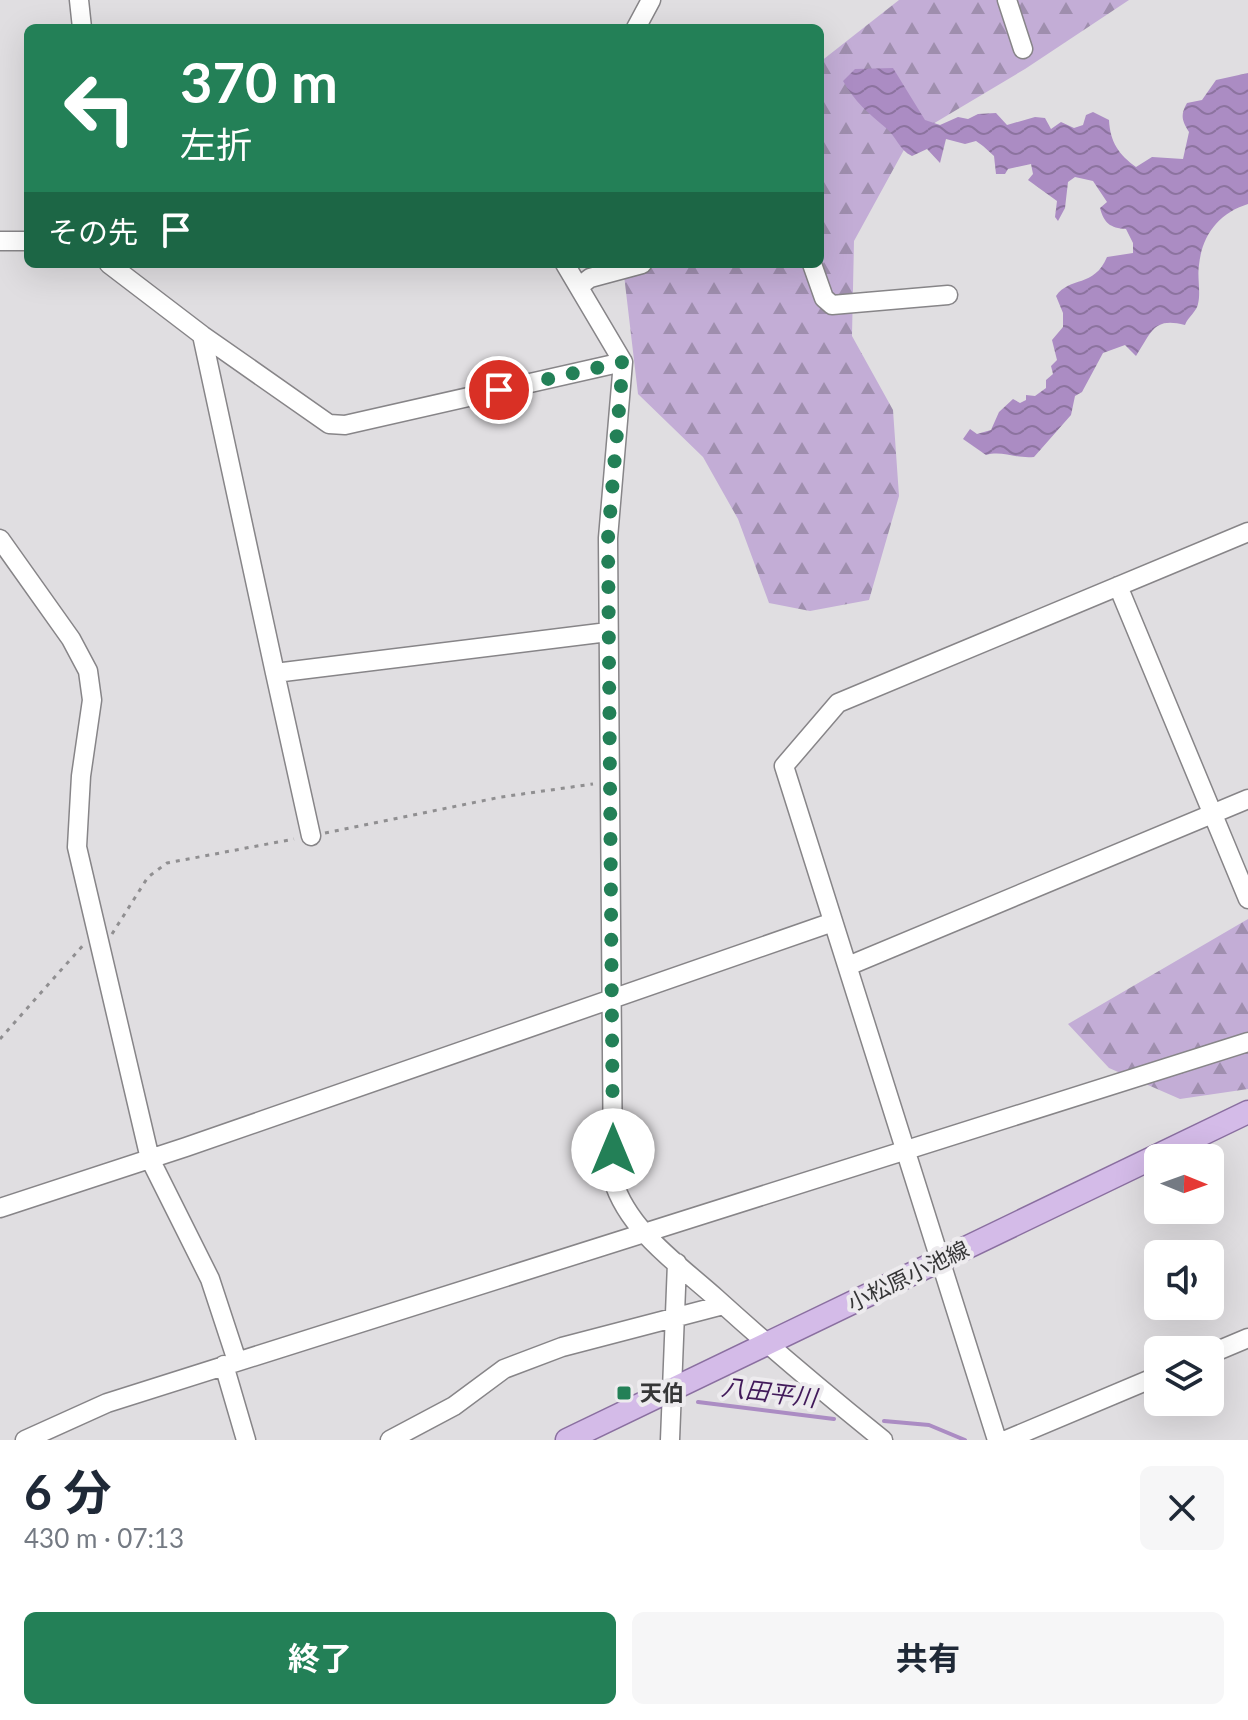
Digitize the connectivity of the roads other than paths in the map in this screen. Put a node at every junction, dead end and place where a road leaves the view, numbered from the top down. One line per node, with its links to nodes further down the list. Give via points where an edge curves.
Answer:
1 (80, 0): 4 (street)
2 (651, 0): 5 (street)
3 (1007, 0): 6 (street)
4 (82, 24)
5 (638, 24)
6 (1023, 49)
7 (0, 241): 8 (street)
8 (24, 241)
9 (114, 268): 15 (street)
10 (568, 268): 13 (street)
11 (627, 268): 13 (street)
12 (813, 268): 14 (street, via 824,298 832,305)
13 (581, 285): 16 (street)
14 (948, 295)
15 (202, 335): 16 (street, via 329,424 345,425); 21 (street)
16 (623, 362): 20 (street, via 608,538)
17 (1248, 532): 19 (street)
18 (0, 539): 32 (street, via 88,671 92,700 77,847)
19 (1118, 586): 23 (street); 26 (street, via 838,703 812,730 784,766)
20 (608, 632): 21 (street); 28 (street)
21 (275, 673): 24 (street)
22 (1248, 799): 23 (street)
23 (1212, 814): 25 (street); 27 (street)
24 (311, 836)
25 (1248, 899)
26 (833, 922): 27 (street); 28 (street)
27 (848, 966): 31 (street)
28 (612, 999): 32 (street); 34 (street, via 613,1180)
29 (1248, 1042): 31 (street)
30 (1248, 1112): 35 (main road, 小松原小池線)
31 (906, 1150): 34 (street); 35 (street)
32 (150, 1159): 33 (street); 42 (street, via 210,1279)
33 (0, 1208)
34 (643, 1232): 36 (street); 42 (street)
35 (941, 1260): 40 (main road, 小松原小池線); 51 (street)
36 (677, 1263): 37 (street); 38 (street)
37 (723, 1305): 38 (street); 40 (street)
38 (674, 1316): 44 (street); 47 (street, via 504,1369 454,1406)
39 (1248, 1338): 41 (street)
40 (767, 1345): 44 (main road, 小松原小池線); 50 (street)
41 (1224, 1348)
42 (231, 1363): 45 (street, via 107,1403); 46 (street)
43 (1144, 1382): 52 (street)
44 (673, 1389): 48 (main road, 小松原小池線); 49 (street)
45 (25, 1440)
46 (246, 1440)
47 (390, 1440)
48 (567, 1440)
49 (670, 1440)
50 (883, 1440)
51 (997, 1440)
52 (1006, 1440)

